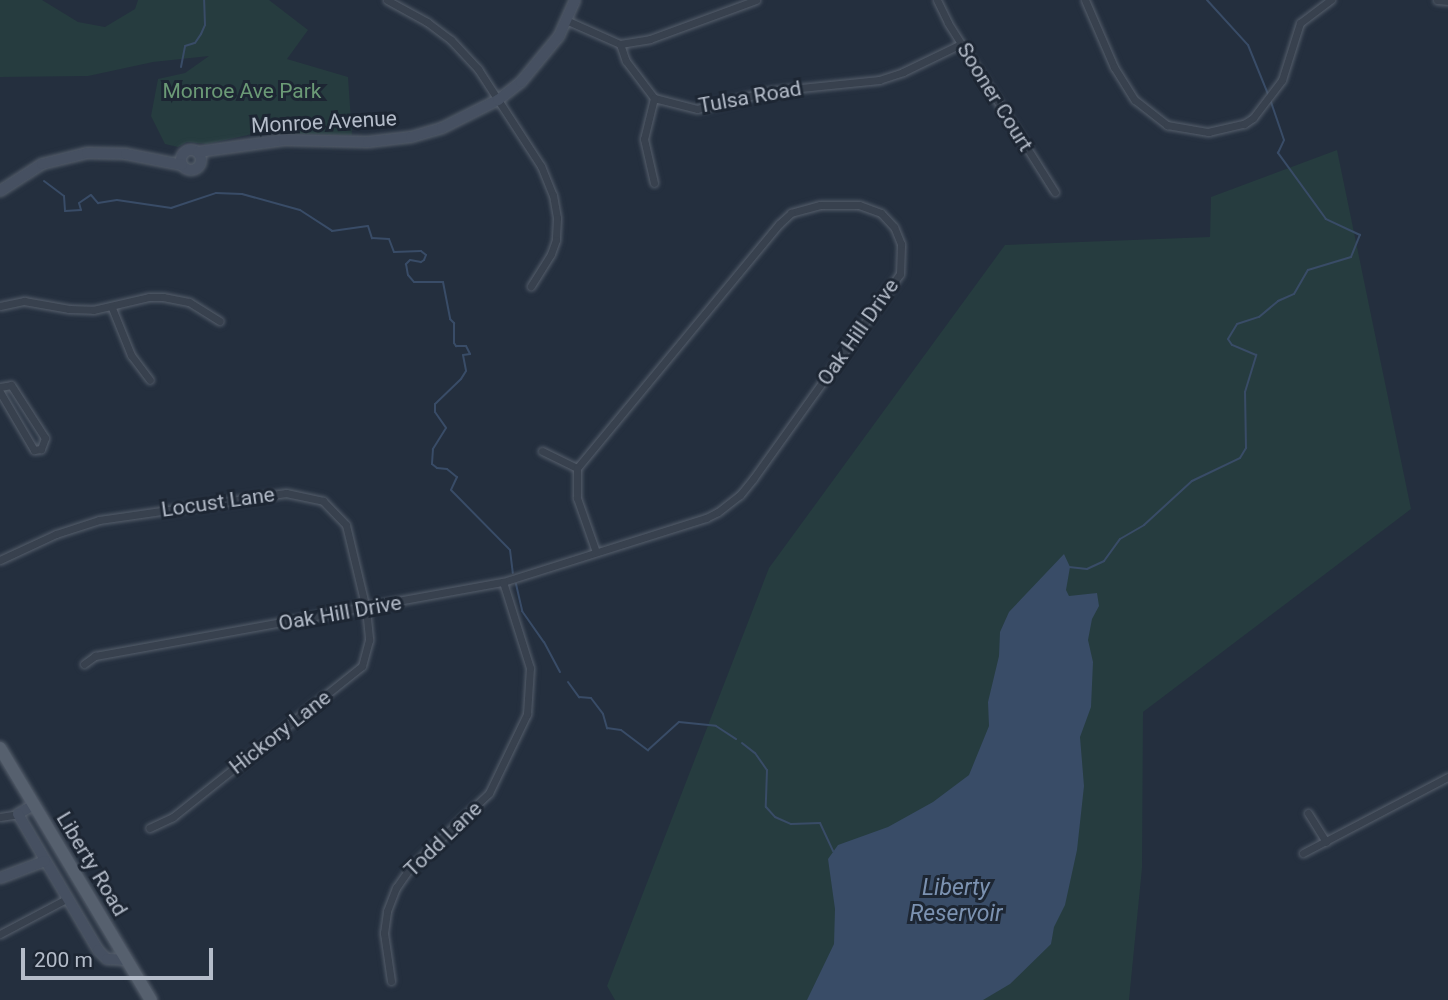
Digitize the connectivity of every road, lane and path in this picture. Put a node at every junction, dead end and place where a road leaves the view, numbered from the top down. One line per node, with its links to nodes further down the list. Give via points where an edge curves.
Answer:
1 (387, 0): 13 (street, via 451,40)
2 (575, 0): 9 (street, Monroe Avenue)
3 (757, 0): 10 (street)
4 (937, 0): 11 (street, Sooner Court)
5 (1085, 0): 6 (street, via 1126,89 1160,121 1179,129 1209,132 1244,124 1262,108 1277,90 1300,23)
6 (1331, 0)
7 (1437, 0): 8 (street)
8 (1448, 1)
9 (568, 21): 10 (street); 13 (street, Monroe Avenue, via 543,58)
10 (620, 44): 12 (street, via 626,61)
11 (961, 44): 12 (street, Tulsa Road, via 879,80 771,91 697,109); 18 (street, Sooner Court)
12 (654, 98): 16 (street, via 644,139)
13 (498, 100): 14 (street, Monroe Avenue, via 442,128 411,137 368,142 284,140); 19 (street, via 541,166 553,195 557,218 551,254)
14 (200, 157): 15 (street, Monroe Avenue, via 191,150); 15 (street, Monroe Avenue, via 195,170 188,170)
15 (183, 159): 17 (street, Monroe Avenue, via 105,152 71,155 27,171)
16 (654, 183)
17 (0, 191)
18 (1055, 192)
19 (531, 286)
20 (0, 306): 21 (street, via 24,300 69,309)
21 (112, 308): 22 (street, via 163,297 189,302); 23 (street, via 131,355)
22 (219, 321)
23 (150, 380)
24 (0, 387): 25 (street, via 11,384 45,438 41,449 34,450)
25 (0, 392)
26 (542, 451): 27 (street)
27 (577, 468): 28 (street, via 578,498); 28 (street, Oak Hill Drive, via 792,213 842,203 870,208 890,221 901,244 900,274 740,495 706,518)
28 (596, 552): 30 (street, Oak Hill Drive)
29 (0, 560): 31 (street, Locust Lane, via 56,534 119,516 302,494 323,501 346,525)
30 (503, 582): 31 (street, Oak Hill Drive); 47 (street, Todd Lane, via 530,668 527,714 489,793 410,868 396,888 384,933)
31 (366, 609): 32 (street, Oak Hill Drive, via 95,656); 39 (street, Hickory Lane, via 369,640 362,666 185,808)
32 (84, 664)
33 (0, 748): 35 (main road, Liberty Road)
34 (1448, 777): 40 (street)
35 (34, 805): 37 (street); 46 (main road, Liberty Road)
36 (1308, 813): 40 (street)
37 (18, 814): 38 (street); 42 (street)
38 (0, 817)
39 (149, 828)
40 (1326, 842): 41 (street)
41 (1303, 853)
42 (45, 861): 43 (street); 44 (street)
43 (0, 878)
44 (68, 898): 45 (street); 46 (street, via 102,955 112,961)
45 (0, 934)
46 (127, 960): 48 (main road, Liberty Road)
47 (391, 981)
48 (151, 1000)

